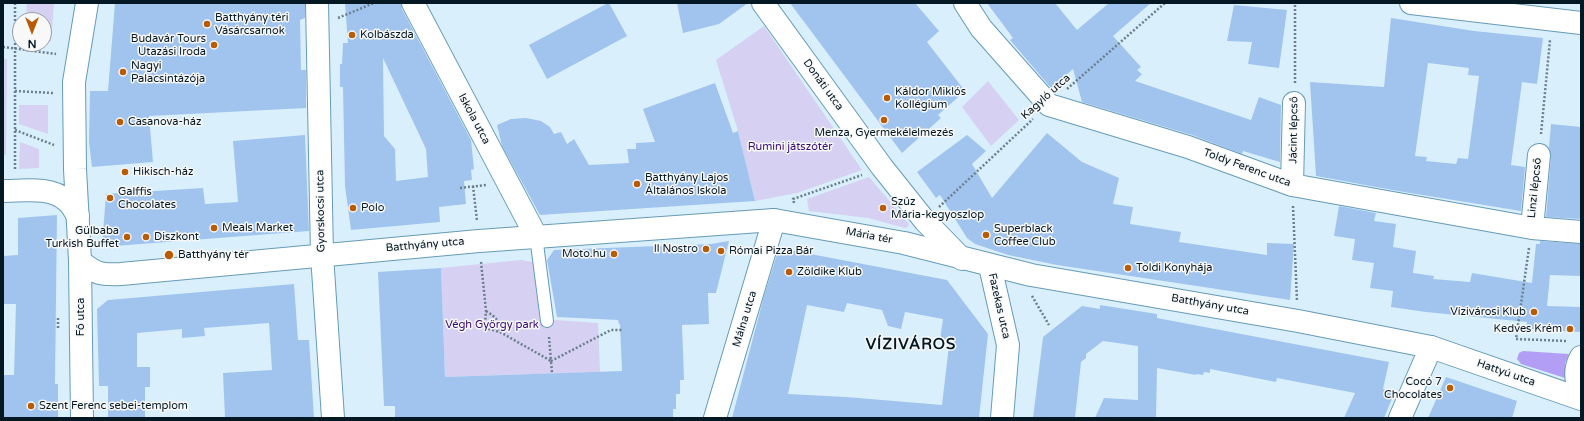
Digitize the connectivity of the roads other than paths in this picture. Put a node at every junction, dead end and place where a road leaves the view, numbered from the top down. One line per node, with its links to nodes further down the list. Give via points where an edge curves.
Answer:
1 (87, 3): 12 (street, via 74,82)
2 (317, 3): 17 (street, Gyorskocsi utca)
3 (413, 3): 16 (street, Iskola utca)
4 (763, 3): 18 (street, Donáti utca, via 872,171)
5 (965, 3): 11 (street, Toldy Ferenc utca, via 981,28 1049,105 1188,147)
6 (1411, 3): 7 (street)
7 (1581, 23)
8 (1294, 103): 11 (street, Jácint lépcső)
9 (1539, 155): 14 (street, Linzi lépcső)
10 (9, 183): 12 (street, via 54,193 68,201)
11 (1292, 185): 14 (street, Toldy Ferenc utca)
12 (78, 216): 19 (street, Fő utca)
13 (774, 220): 16 (street, Batthyány utca); 18 (street, Mária tér, via 904,243); 28 (street, Málna utca)
14 (1532, 228): 15 (street, Toldy Ferenc utca)
15 (1581, 232)
16 (536, 236): 17 (street, Batthyány utca); 21 (lane)
17 (322, 255): 19 (street, Batthyány utca, via 105,275 93,271); 27 (street, Gyorskocsi utca)
18 (962, 259): 20 (street, Mária tér)
19 (80, 261): 26 (street, Fő utca)
20 (990, 266): 22 (street, Batthyány utca); 29 (street, Fazekas utca, via 1008,345)
21 (547, 321)
22 (1430, 347): 25 (street, Hattyú utca); 30 (street)
23 (1577, 349): 24 (street, via 1576,382)
24 (1581, 392)
25 (1581, 399)
26 (82, 418)
27 (332, 418)
28 (715, 418)
29 (1002, 418)
30 (1400, 418)

